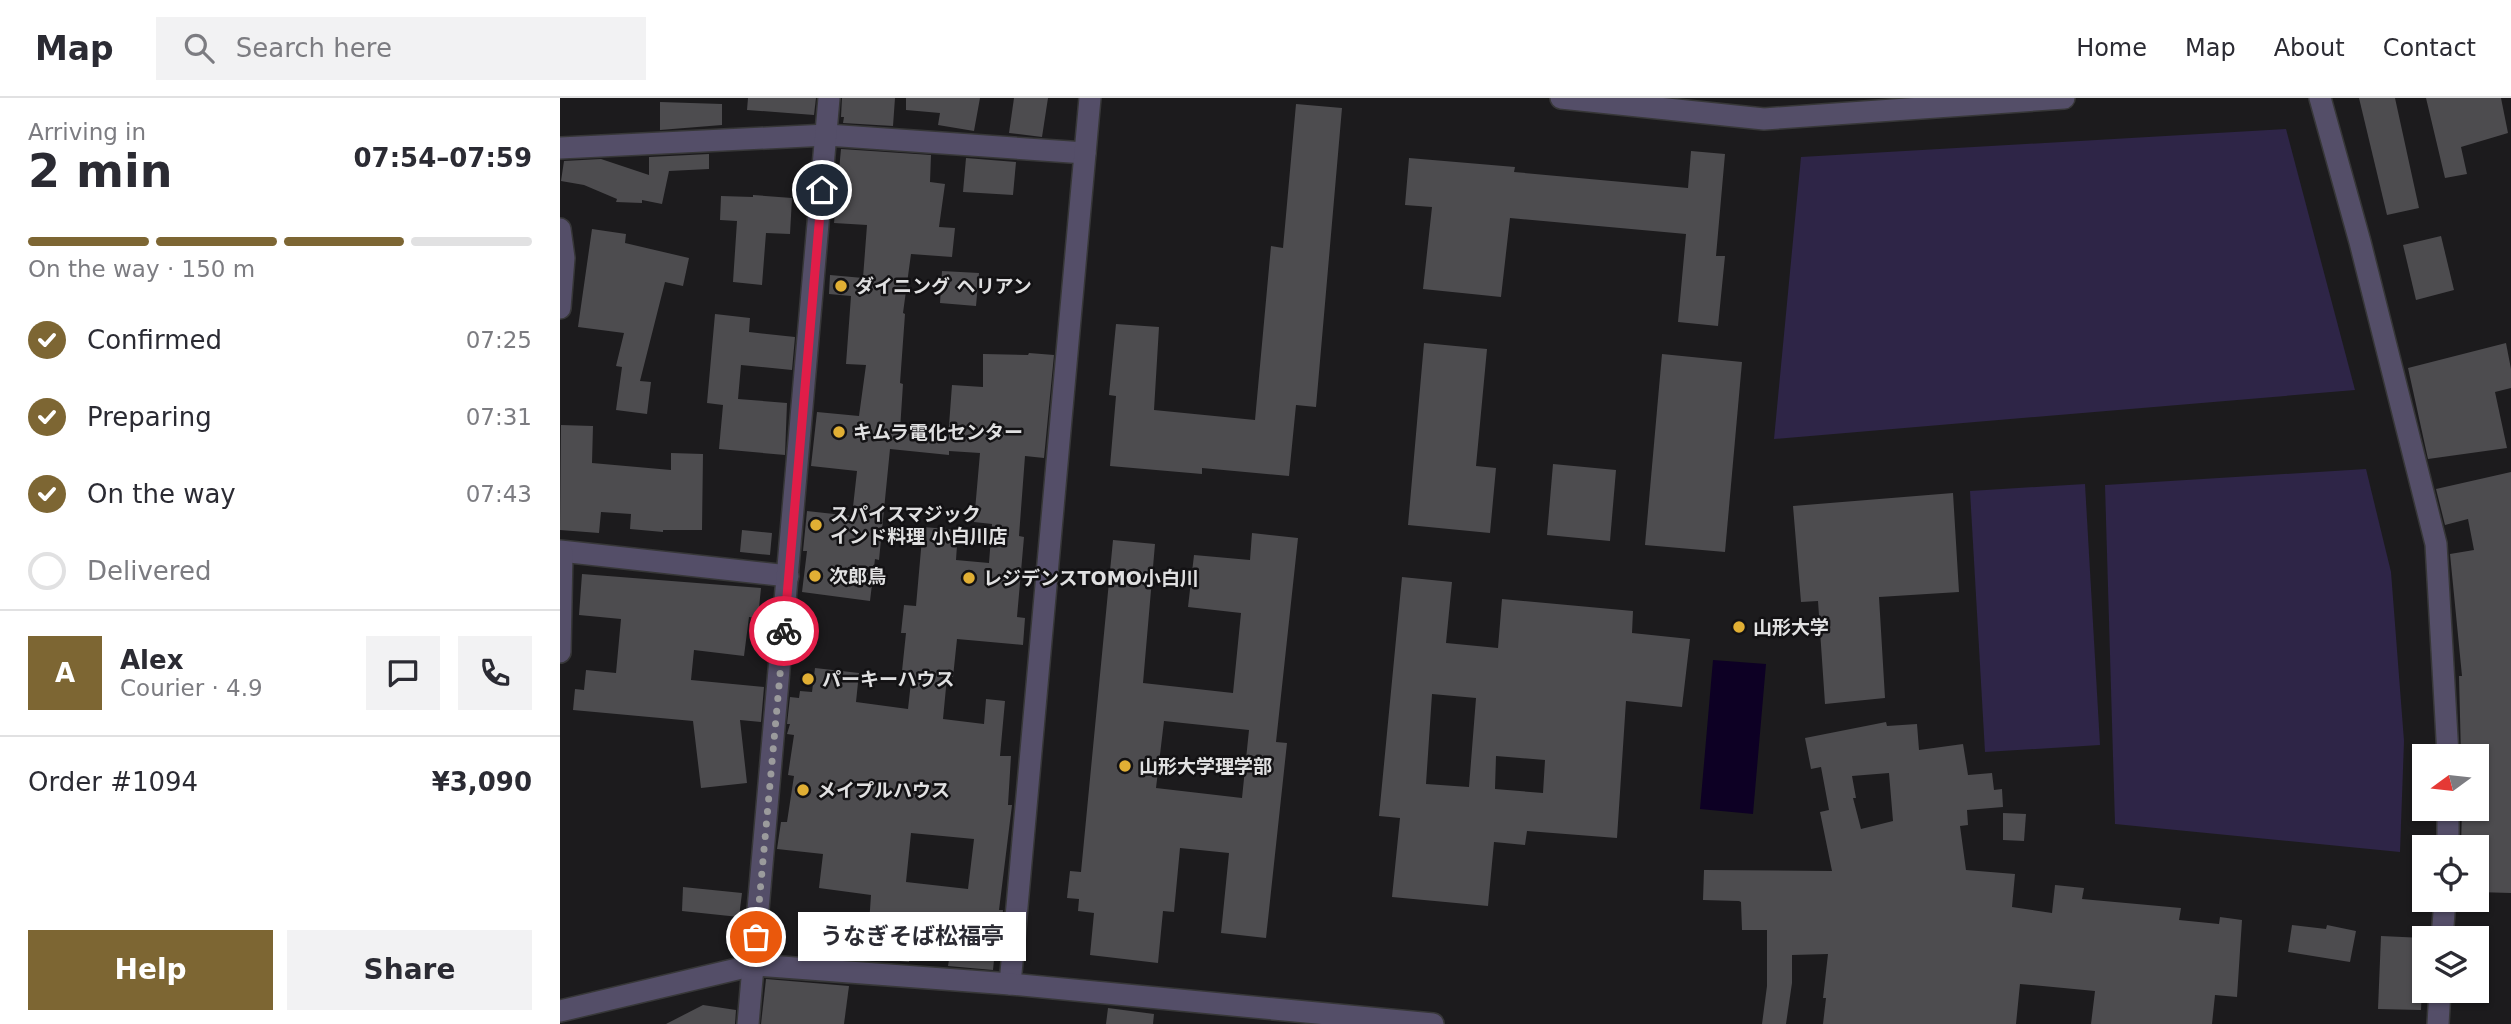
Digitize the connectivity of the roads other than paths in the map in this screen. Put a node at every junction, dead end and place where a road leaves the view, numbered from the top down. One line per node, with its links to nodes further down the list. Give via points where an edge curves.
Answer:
1 (829, 98): 6 (street)
2 (1090, 98): 8 (street)
3 (1561, 98): 4 (street, via 1764,119)
4 (2064, 98)
5 (2320, 98): 14 (street, via 2436,544)
6 (827, 135): 7 (street); 8 (street); 12 (street)
7 (560, 148)
8 (1085, 153): 16 (street)
9 (560, 229): 10 (street, via 565,258)
10 (560, 308)
11 (561, 551): 12 (street); 13 (street)
12 (788, 576): 15 (street)
13 (560, 652)
14 (2447, 744)
15 (754, 965): 16 (street); 18 (street); 20 (street)
16 (1010, 984): 19 (street)
17 (2439, 1003): 22 (street)
18 (560, 1011)
19 (1332, 1019): 21 (street)
20 (748, 1024)
21 (1433, 1024)
22 (2438, 1024)

